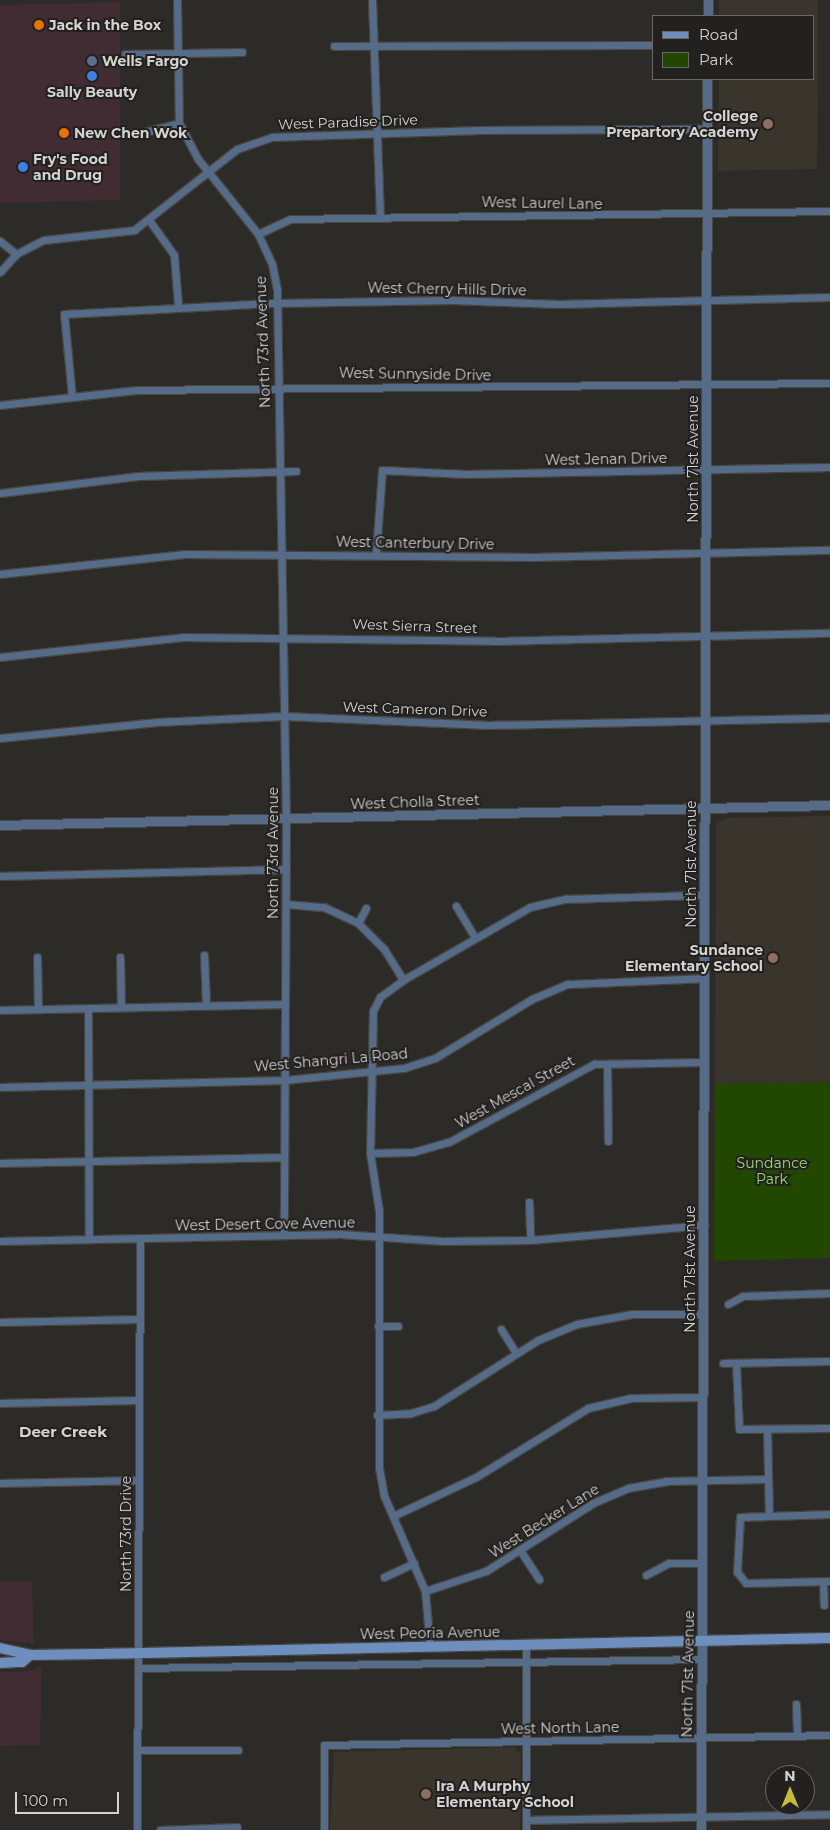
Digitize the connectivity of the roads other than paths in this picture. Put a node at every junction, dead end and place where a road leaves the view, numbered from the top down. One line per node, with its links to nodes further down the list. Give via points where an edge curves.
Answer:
1 (177, 0): 9 (street, North 73rd Avenue)
2 (372, 0): 7 (street)
3 (708, 0): 4 (street)
4 (708, 15)
5 (652, 45): 7 (street)
6 (334, 46): 7 (street)
7 (374, 48): 14 (street)
8 (242, 52): 9 (street)
9 (177, 53): 10 (street); 12 (street, North 73rd Avenue)
10 (125, 54)
11 (708, 80): 13 (street, North 71st Avenue)
12 (179, 122): 15 (street); 16 (street, North 73rd Avenue)
13 (707, 129): 14 (street, West Paradise Drive); 18 (street, North 71st Avenue)
14 (379, 132): 16 (street, West Paradise Drive, via 266,139 237,150); 19 (street)
15 (137, 134)
16 (208, 172): 20 (street, West Paradise Drive); 21 (street, North 73rd Avenue)
17 (830, 211): 18 (street, West Laurel Lane)
18 (708, 214): 19 (street, West Laurel Lane); 26 (street, North 71st Avenue)
19 (380, 217): 21 (street, West Laurel Lane, via 280,220)
20 (148, 220): 23 (street, West Paradise Drive, via 125,234 51,238); 28 (street, via 174,255)
21 (258, 234): 27 (street, North 73rd Avenue, via 272,264)
22 (0, 241): 23 (street)
23 (16, 254): 24 (street)
24 (0, 272)
25 (830, 297): 26 (street, West Cherry Hills Drive)
26 (707, 300): 27 (street, West Cherry Hills Drive, via 559,304 452,300); 31 (street, North 71st Avenue)
27 (277, 303): 28 (street, West Cherry Hills Drive); 30 (street, North 73rd Avenue)
28 (178, 305): 32 (street, West Cherry Hills Drive, via 64,314)
29 (830, 383): 31 (street, West Sunnyside Drive)
30 (278, 386): 31 (street, West Sunnyside Drive); 32 (street, West Sunnyside Drive); 36 (street, North 73rd Avenue)
31 (707, 386): 35 (street, North 71st Avenue)
32 (72, 396): 33 (street, West Sunnyside Drive)
33 (0, 405)
34 (830, 467): 35 (street, West Jenan Drive)
35 (707, 470): 40 (street, West Jenan Drive, via 466,474 382,470); 41 (street, North 71st Avenue)
36 (280, 471): 37 (street); 38 (street, via 138,476); 42 (street, North 73rd Avenue)
37 (296, 471)
38 (0, 493)
39 (830, 550): 41 (street, West Canterbury Drive)
40 (376, 552): 41 (street, West Canterbury Drive, via 534,557); 42 (street, West Canterbury Drive)
41 (706, 553): 46 (street, North 71st Avenue)
42 (281, 554): 43 (street, West Canterbury Drive, via 151,556); 45 (street, North 73rd Avenue)
43 (0, 574)
44 (830, 633): 46 (street, West Sierra Street)
45 (283, 635): 46 (street, West Sierra Street, via 494,641); 47 (street, West Sierra Street, via 182,637); 48 (street, North 73rd Avenue)
46 (706, 636): 50 (street, North 71st Avenue)
47 (0, 658)
48 (284, 716): 50 (street, West Cameron Drive, via 489,725); 51 (street, West Cameron Drive, via 157,722); 54 (street, North 73rd Avenue)
49 (830, 718): 50 (street, West Cameron Drive)
50 (706, 721): 53 (street, North 71st Avenue)
51 (0, 738)
52 (830, 805): 53 (street, West Cholla Street)
53 (705, 807): 54 (street, West Cholla Street); 58 (street, North 71st Avenue)
54 (286, 819): 55 (street, West Cholla Street); 56 (street, North 73rd Avenue)
55 (0, 825)
56 (286, 868): 57 (street); 59 (street, North 73rd Avenue)
57 (0, 876)
58 (704, 895): 63 (street, via 542,903); 67 (street, North 71st Avenue)
59 (286, 904): 62 (street, via 324,907); 69 (street, North 73rd Avenue)
60 (456, 906): 63 (street)
61 (366, 908): 62 (street)
62 (358, 923): 68 (street, via 384,949)
63 (474, 936): 68 (street)
64 (204, 955): 70 (street)
65 (120, 956): 71 (street)
66 (37, 958): 73 (street)
67 (704, 978): 75 (street, North 71st Avenue); 77 (street, West Shangri La Road, via 568,984 532,999 425,1062)
68 (403, 980): 77 (street, via 380,997 373,1011)
69 (285, 1004): 70 (street); 78 (street, North 73rd Avenue)
70 (206, 1005): 71 (street)
71 (121, 1007): 72 (street)
72 (88, 1008): 73 (street); 79 (street)
73 (38, 1009): 74 (street)
74 (0, 1010)
75 (704, 1062): 76 (street, West Mescal Street); 87 (street, North 71st Avenue)
76 (607, 1064): 81 (street); 82 (street, West Mescal Street, via 577,1070 448,1142 413,1152)
77 (370, 1072): 78 (street, West Shangri La Road); 82 (street)
78 (284, 1080): 79 (street, West Shangri La Road); 83 (street, North 73rd Avenue)
79 (89, 1084): 80 (street, West Shangri La Road); 84 (street)
80 (0, 1087)
81 (608, 1141)
82 (370, 1154): 89 (street)
83 (284, 1157): 84 (street); 88 (street, North 73rd Avenue)
84 (89, 1161): 85 (street); 91 (street)
85 (0, 1163)
86 (529, 1202): 92 (street)
87 (704, 1225): 92 (street, West Desert Cove Avenue); 96 (street, North 71st Avenue)
88 (284, 1235): 89 (street, West Desert Cove Avenue); 90 (street, West Desert Cove Avenue)
89 (378, 1236): 92 (street, West Desert Cove Avenue, via 443,1242); 99 (street)
90 (140, 1238): 91 (street, West Desert Cove Avenue); 97 (street, North 73rd Drive)
91 (89, 1239): 93 (street, West Desert Cove Avenue)
92 (530, 1240)
93 (0, 1241)
94 (830, 1293): 95 (street, via 742,1296)
95 (728, 1304)
96 (704, 1314): 102 (street, via 598,1319 564,1329); 106 (street, North 71st Avenue)
97 (139, 1319): 98 (street); 107 (street, North 73rd Drive)
98 (0, 1322)
99 (378, 1326): 100 (street); 109 (street)
100 (398, 1326)
101 (501, 1330): 102 (street)
102 (516, 1353): 109 (street, via 434,1406 411,1413)
103 (830, 1361): 105 (street)
104 (723, 1363): 105 (street)
105 (736, 1363): 111 (street, via 739,1429)
106 (704, 1397): 112 (street, North 71st Avenue); 118 (street, via 631,1398 588,1408 476,1477)
107 (139, 1400): 108 (street); 114 (street, North 73rd Drive)
108 (0, 1403)
109 (378, 1415): 118 (street, via 380,1479)
110 (830, 1428): 111 (street)
111 (767, 1429): 113 (street)
112 (704, 1479): 113 (street, West Becker Lane); 119 (street, West Becker Lane, via 622,1490); 121 (street, North 71st Avenue)
113 (768, 1479): 117 (street)
114 (139, 1480): 115 (street); 133 (street, North 73rd Drive)
115 (0, 1483)
116 (830, 1514): 117 (street)
117 (769, 1515): 125 (street, via 740,1517 739,1579 746,1583)
118 (393, 1516): 120 (street)
119 (520, 1550): 124 (street); 126 (street, West Becker Lane, via 477,1575)
120 (414, 1562): 123 (street); 126 (street)
121 (703, 1562): 122 (street, via 669,1563); 129 (street, North 71st Avenue)
122 (646, 1575)
123 (384, 1576)
124 (539, 1579)
125 (827, 1581): 127 (street)
126 (425, 1591): 131 (street)
127 (824, 1605)
128 (830, 1638): 129 (main road, West Peoria Avenue)
129 (702, 1641): 130 (main road, West Peoria Avenue); 135 (street, North 71st Avenue)
130 (526, 1645): 131 (main road, West Peoria Avenue); 136 (street)
131 (430, 1647): 133 (main road, West Peoria Avenue)
132 (0, 1648): 134 (main road, West Peoria Avenue)
133 (138, 1653): 134 (main road, West Peoria Avenue); 138 (street, North 73rd Drive)
134 (30, 1654): 137 (main road, West Peoria Avenue, via 22,1662)
135 (702, 1659): 136 (street, West Peoria Avenue); 142 (street, North 71st Avenue)
136 (526, 1660): 138 (street, West Peoria Avenue); 143 (street)
137 (0, 1663)
138 (138, 1668): 144 (street, North 73rd Drive)
139 (796, 1704): 141 (street)
140 (830, 1735): 141 (street, West North Lane)
141 (797, 1736): 142 (street, West North Lane)
142 (701, 1737): 143 (street, West North Lane); 147 (street, North 71st Avenue)
143 (526, 1741): 148 (street); 152 (street, West North Lane, via 324,1745)
144 (138, 1750): 145 (street); 150 (street, North 73rd Drive)
145 (238, 1750)
146 (830, 1814): 147 (street)
147 (701, 1817): 148 (street); 154 (street, North 71st Avenue)
148 (526, 1820): 153 (street)
149 (237, 1827): 151 (street)
150 (137, 1830)
151 (160, 1830)
152 (324, 1830)
153 (526, 1830)
154 (701, 1830)

